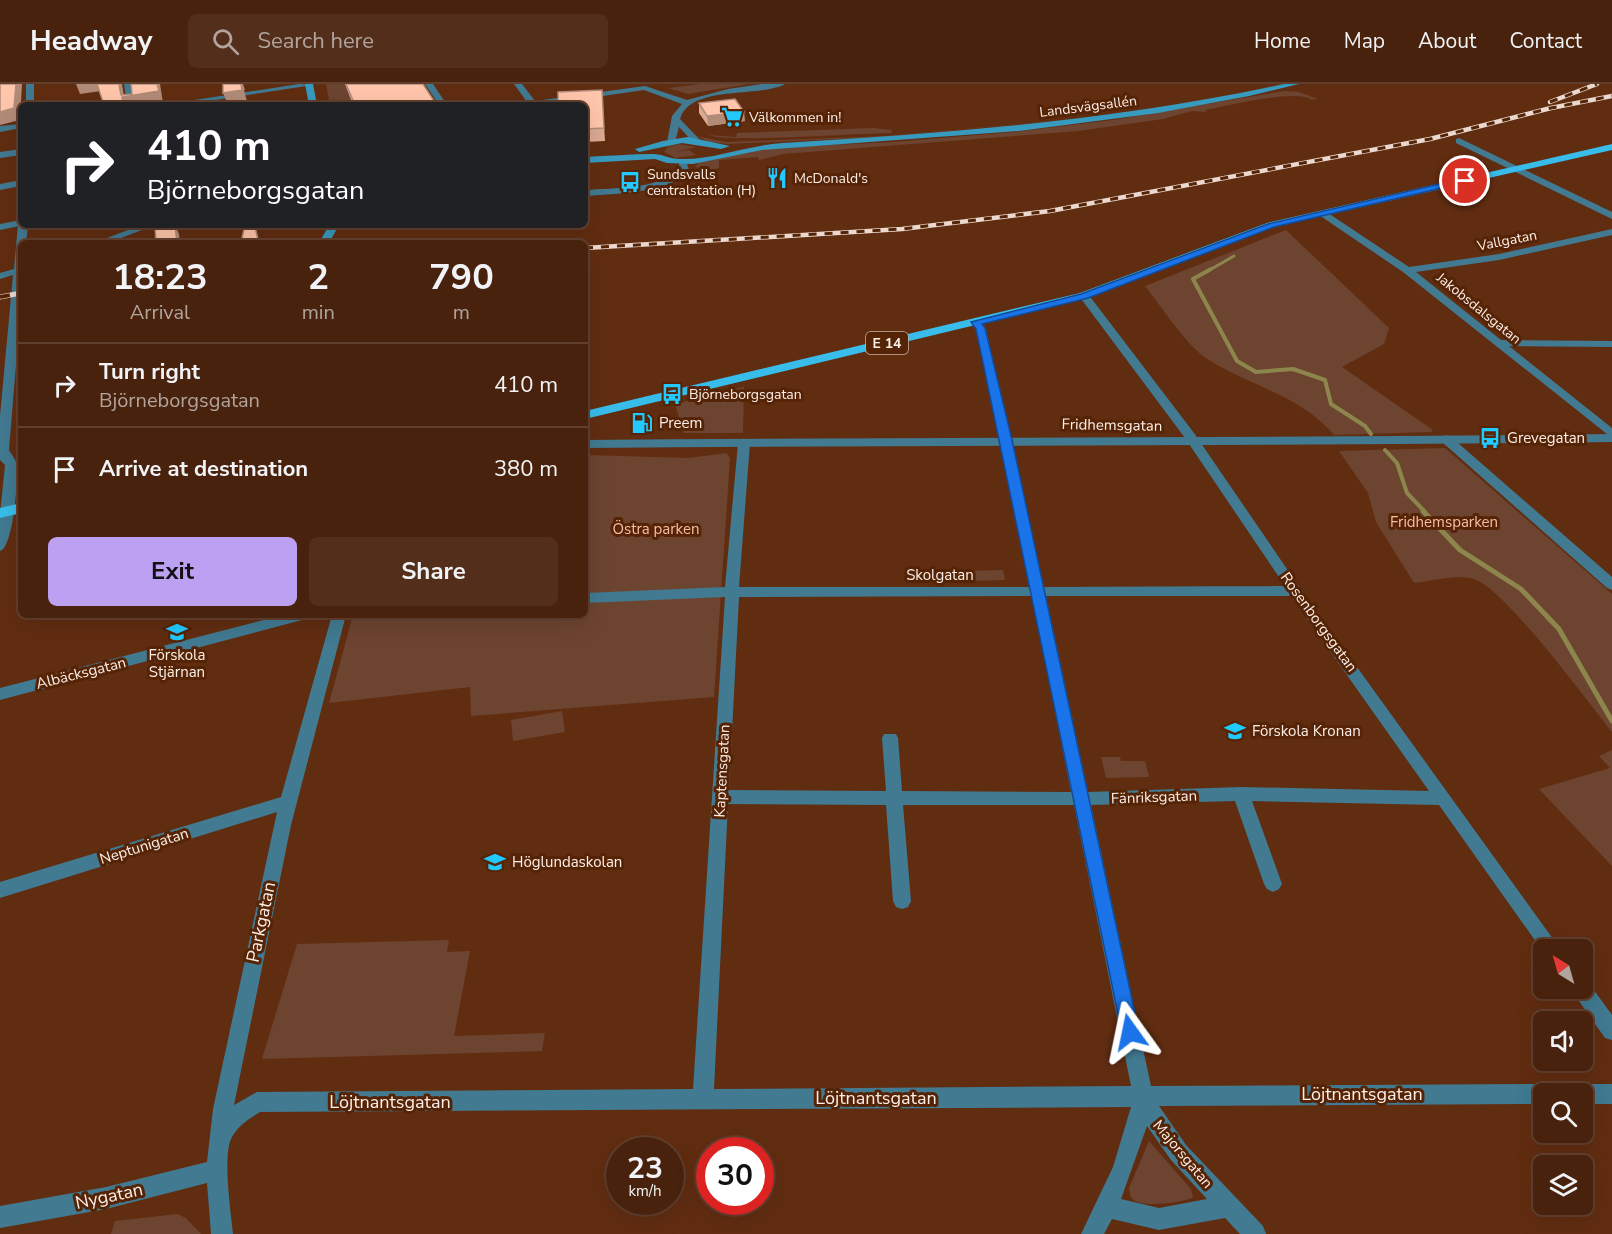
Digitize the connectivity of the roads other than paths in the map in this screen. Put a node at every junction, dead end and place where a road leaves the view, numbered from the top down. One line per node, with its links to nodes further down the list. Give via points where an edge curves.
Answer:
1 (30, 84): 11 (street)
2 (128, 84): 12 (street)
3 (309, 84): 10 (street); 14 (main road)
4 (316, 84): 15 (main road)
5 (429, 84): 16 (street)
6 (518, 84): 17 (street)
7 (781, 84): 19 (street)
8 (1295, 84): 23 (main road, Landsvägsallén, via 1125,115)
9 (644, 86): 18 (street); 19 (street)
10 (254, 88): 13 (street)
11 (30, 102)
12 (131, 102)
13 (182, 102)
14 (312, 102)
15 (320, 102)
16 (442, 102)
17 (528, 102)
18 (542, 102)
19 (687, 103): 20 (street)
20 (676, 120): 24 (street); 26 (street)
21 (18, 126): 22 (street)
22 (0, 129)
23 (954, 135): 28 (main road, Landsvägsallén); 35 (main road, Landsvägsallén, via 739,150)
24 (697, 141): 26 (main road, Landsvägsallén); 28 (main road, Landsvägsallén)
25 (1460, 141): 37 (street)
26 (671, 142): 27 (main road, Landsvägsallén)
27 (659, 146): 31 (main road, Landsvägsallén); 33 (main road)
28 (708, 146): 35 (main road, via 708,155)
29 (1612, 147): 37 (highway, E 14)
30 (18, 152): 32 (street)
31 (588, 154)
32 (0, 155)
33 (656, 156): 34 (main road, Landsvägsallén); 36 (main road, Landsvägsallén, via 665,162)
34 (588, 160)
35 (694, 162): 36 (main road, Landsvägsallén)
36 (683, 163): 40 (street, via 685,171 678,177 619,191)
37 (1516, 169): 42 (street); 43 (highway, E 14)
38 (18, 184): 39 (street)
39 (0, 187)
40 (588, 193)
41 (1609, 201): 42 (street)
42 (1591, 205): 44 (street)
43 (1322, 213): 50 (street, Jakobsdalsgatan); 53 (highway, E 14, via 1233,238)
44 (1612, 216)
45 (18, 225): 46 (street)
46 (0, 227)
47 (143, 228): 49 (street)
48 (1612, 232): 50 (street, Vallgatan, via 1499,256)
49 (108, 240)
50 (1407, 270): 58 (street, Jakobsdalsgatan)
51 (18, 271): 52 (street)
52 (0, 276)
53 (1084, 296): 57 (highway, E 14); 68 (street, Rosenborgsgatan)
54 (18, 303): 55 (street)
55 (0, 306)
56 (18, 309): 60 (street)
57 (976, 322): 61 (highway, E 14); 67 (street, Majorsgatan, via 981,328)
58 (1499, 343): 59 (street); 64 (street, Jakobsdalsgatan)
59 (1612, 344)
60 (4, 399): 72 (street)
61 (651, 400): 62 (highway, E 14); 63 (highway, E 14)
62 (588, 414)
63 (588, 421)
64 (1612, 436): 66 (street, Fridhemsgatan)
65 (588, 439): 69 (street, Fridhemsgatan)
66 (1446, 439): 68 (street, Fridhemsgatan); 75 (street)
67 (1006, 440): 68 (street, Fridhemsgatan); 70 (street, Fridhemsgatan); 76 (street, Majorsgatan)
68 (1193, 442): 77 (street, Rosenborgsgatan)
69 (611, 443): 70 (street, Fridhemsgatan); 71 (street, Fridhemsgatan)
70 (744, 443): 78 (street, Kaptensgatan)
71 (588, 444)
72 (2, 453): 73 (street, via 11,465)
73 (9, 515): 74 (street)
74 (0, 547)
75 (1612, 585)
76 (1036, 591): 77 (street, Skolgatan); 78 (street, Skolgatan); 88 (street, Majorsgatan)
77 (1295, 591): 86 (street, Rosenborgsgatan)
78 (732, 592): 79 (street, Skolgatan); 85 (street, Kaptensgatan)
79 (588, 597)
80 (291, 618): 82 (street, Albäcksgatan)
81 (338, 618): 89 (street, Parkgatan)
82 (0, 694)
83 (890, 738): 87 (street)
84 (1241, 794): 86 (street, Fänriksgatan); 88 (street, Fänriksgatan); 90 (street)
85 (721, 797): 87 (street, Fänriksgatan); 100 (street, Kaptensgatan)
86 (1443, 798): 93 (street, Rosenborgsgatan)
87 (896, 799): 88 (street, Fänriksgatan); 92 (street)
88 (1082, 799): 99 (street, Majorsgatan)
89 (288, 802): 91 (street, Neptunigatan); 101 (street, Parkgatan)
90 (1273, 884)
91 (0, 890)
92 (902, 901)
93 (1544, 939)
94 (1589, 999): 95 (street)
95 (1612, 1031)
96 (1533, 1094): 99 (street, Löjtnantsgatan)
97 (1593, 1094): 98 (street)
98 (1612, 1094)
99 (1143, 1096): 100 (street, Löjtnantsgatan); 103 (street, Majorsgatan, via 1165,1135); 104 (street, via 1135,1136)
100 (703, 1099): 101 (street, Löjtnantsgatan, via 257,1102 235,1116)
101 (220, 1134): 102 (street, Parkgatan)
102 (217, 1170): 105 (street, Nygatan, via 106,1198); 106 (street, Parkgatan)
103 (1228, 1206): 104 (street, via 1159,1219); 108 (street, Majorsgatan)
104 (1108, 1207): 107 (street)
105 (0, 1217)
106 (222, 1234)
107 (1092, 1234)
108 (1255, 1234)

